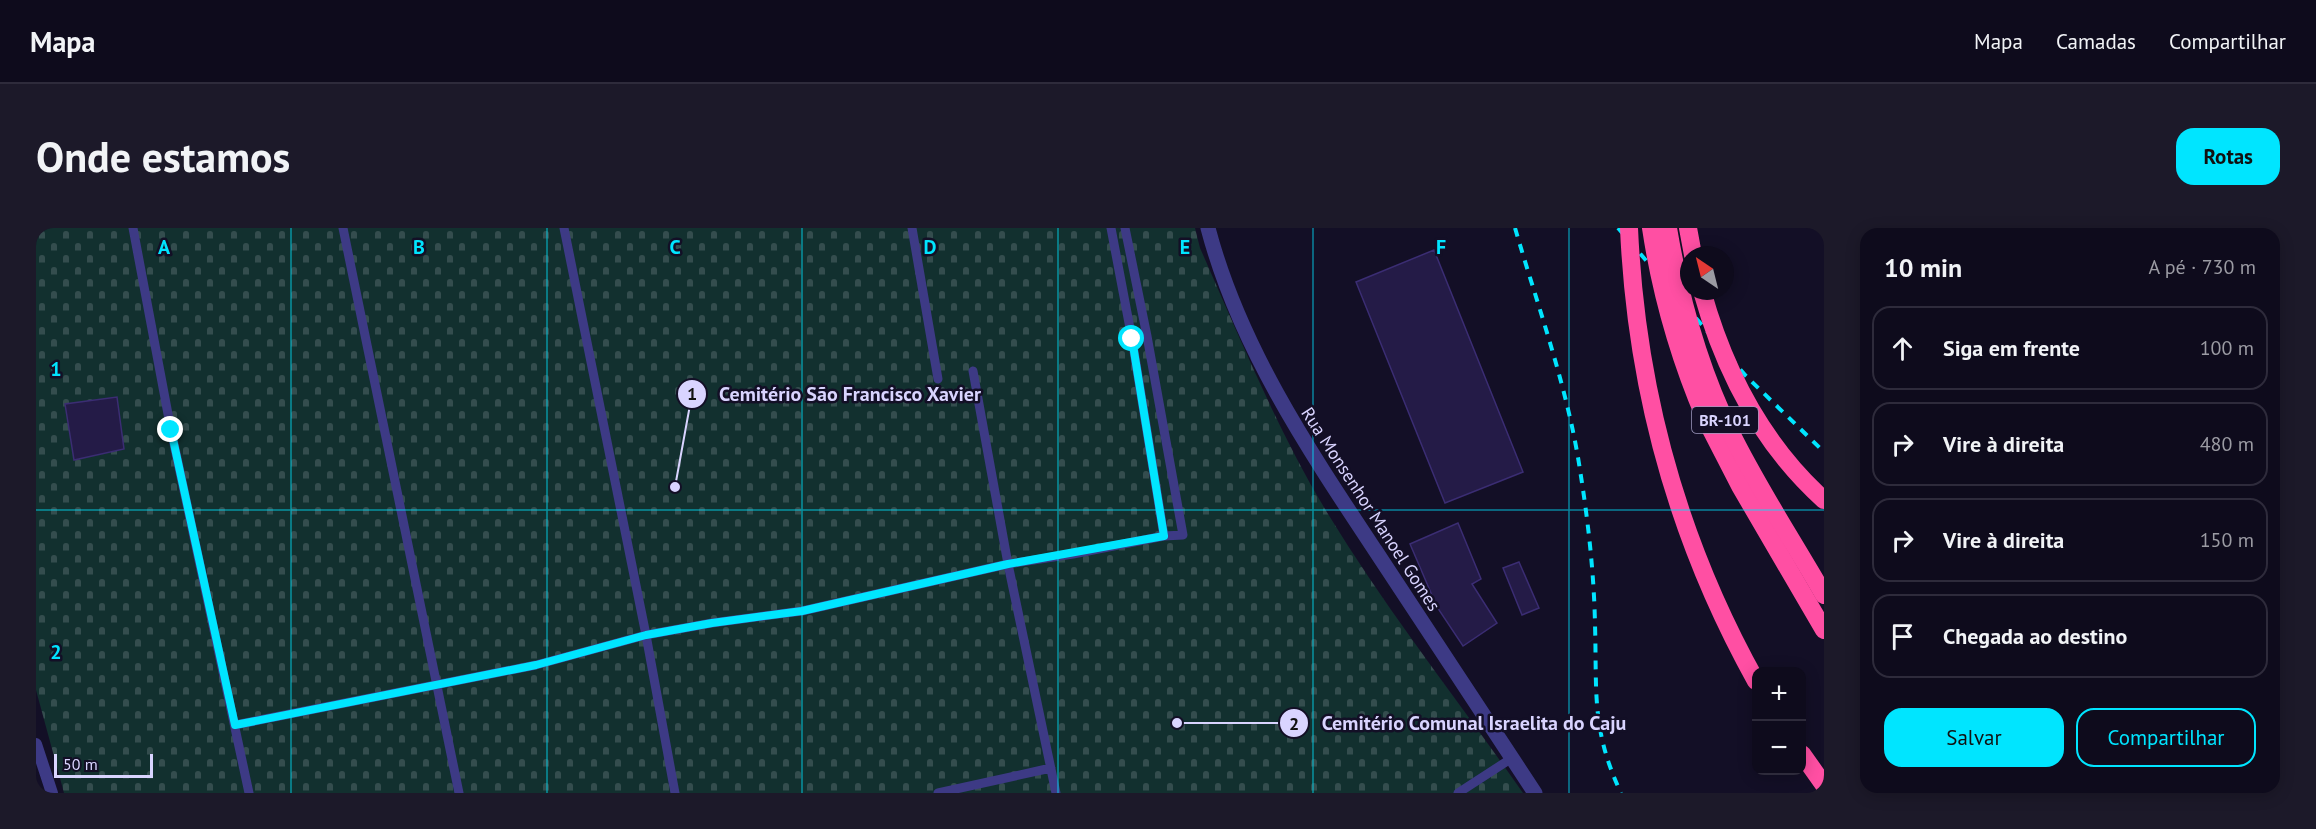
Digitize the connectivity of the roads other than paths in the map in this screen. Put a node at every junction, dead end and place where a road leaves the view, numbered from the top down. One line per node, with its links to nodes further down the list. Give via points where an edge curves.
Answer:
1 (133, 228): 24 (street, via 171,430)
2 (343, 228): 23 (street)
3 (564, 228): 21 (street)
4 (912, 228): 15 (street)
5 (1111, 228): 17 (street)
6 (1125, 228): 17 (street, via 1183,535)
7 (1208, 228): 26 (street, Rua Monsenhor Manoel Gomes, via 1241,320 1284,409)
8 (1629, 228): 22 (highway, bridge, via 1640,350 1672,489 1704,575)
9 (1651, 228): 20 (highway, BR-101, bridge, via 1668,315 1705,418)
10 (1668, 228): 19 (highway, BR-101, bridge, via 1686,312 1716,400 1739,450)
11 (1688, 228): 12 (highway)
12 (1691, 246)
13 (1705, 300): 16 (highway, bridge, via 1718,340 1755,417 1788,464)
14 (973, 371): 18 (street)
15 (938, 378)
16 (1824, 500)
17 (1164, 536): 18 (street)
18 (1008, 564): 21 (street, via 802,611); 28 (street)
19 (1824, 595)
20 (1824, 630)
21 (646, 635): 23 (street, via 536,665); 33 (street)
22 (1752, 673)
23 (438, 685): 24 (street); 32 (street)
24 (235, 725): 31 (street)
25 (36, 744): 30 (street)
26 (1512, 758): 36 (street); 37 (street, Rua Monsenhor Manoel Gomes)
27 (1806, 759): 29 (highway)
28 (1051, 768): 34 (street); 35 (street)
29 (1824, 785)
30 (52, 793)
31 (249, 793)
32 (459, 793)
33 (675, 793)
34 (938, 793)
35 (1056, 793)
36 (1458, 793)
37 (1535, 793)

